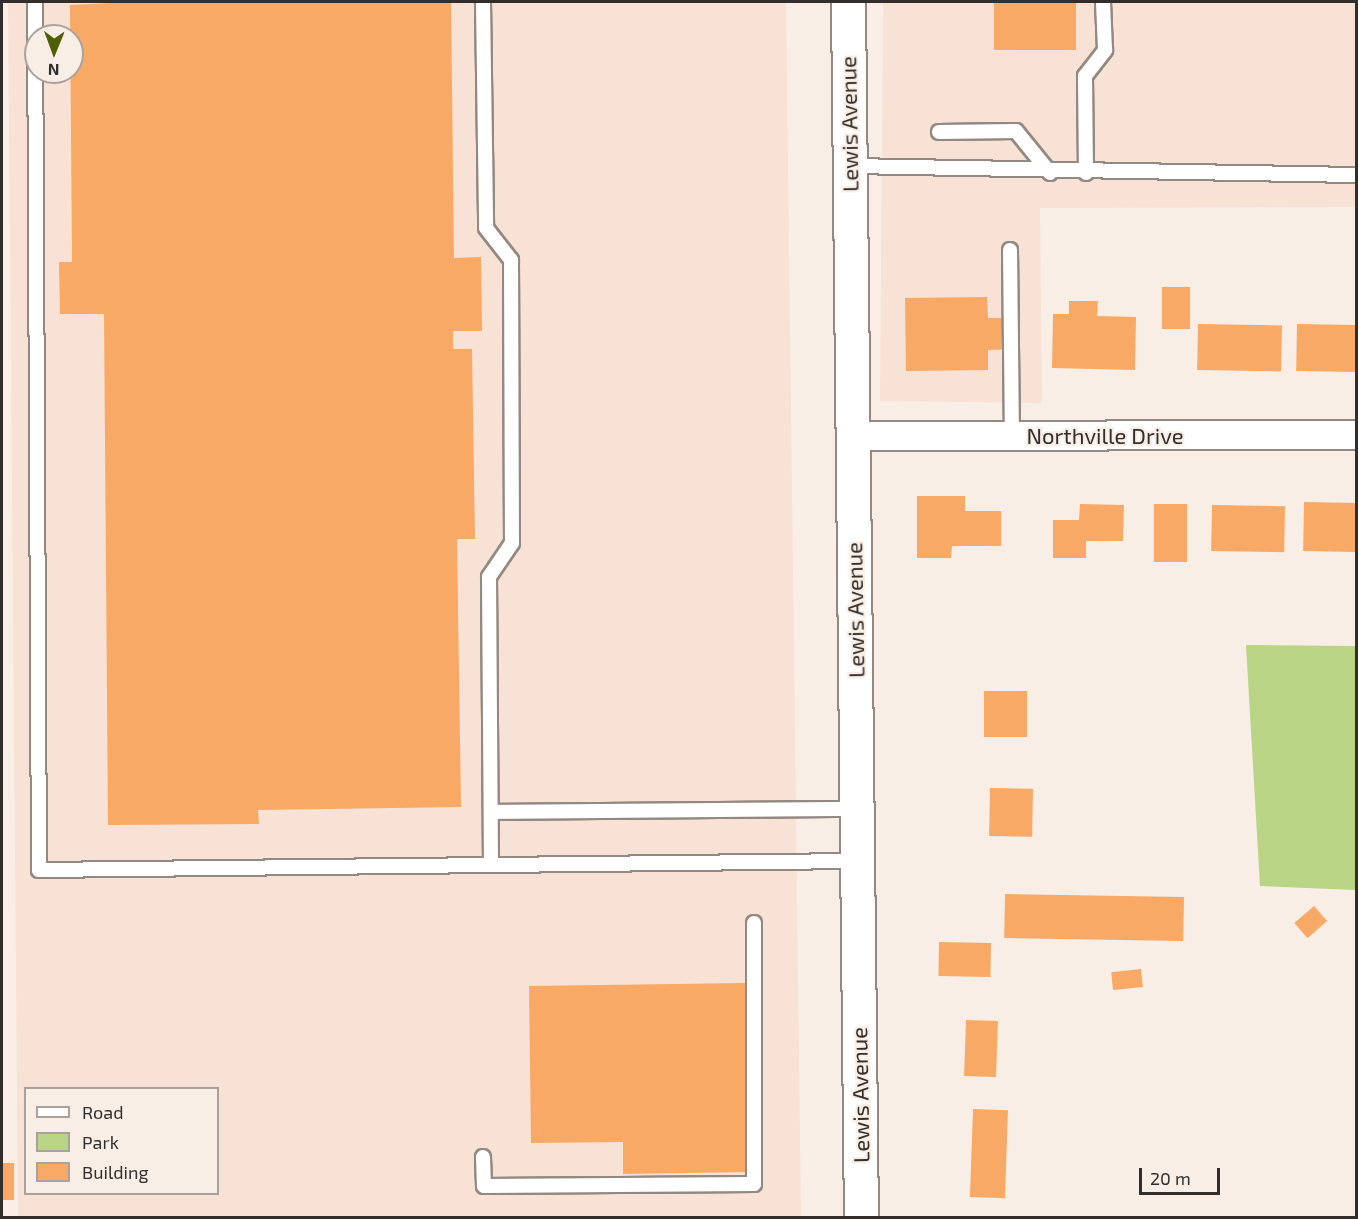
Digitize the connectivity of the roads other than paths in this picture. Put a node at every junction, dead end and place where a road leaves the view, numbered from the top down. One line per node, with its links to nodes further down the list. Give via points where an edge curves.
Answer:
1 (35, 2): 17 (lane, via 39,870)
2 (483, 2): 15 (lane, via 486,228 511,260 512,543 489,576)
3 (848, 2): 6 (main road, Lewis Avenue)
4 (1103, 2): 8 (lane, via 1105,50 1085,76)
5 (939, 132): 7 (lane, via 1016,131)
6 (850, 166): 7 (lane); 12 (main road, Lewis Avenue)
7 (1050, 173): 8 (lane)
8 (1086, 173): 9 (lane)
9 (1356, 175)
10 (1010, 250): 13 (lane)
11 (1356, 435): 13 (street, Northville Drive)
12 (853, 436): 13 (street, Northville Drive); 14 (main road, Lewis Avenue)
13 (1012, 436)
14 (857, 809): 15 (lane); 16 (main road, Lewis Avenue)
15 (491, 812): 17 (lane)
16 (857, 861): 17 (lane); 20 (main road, Lewis Avenue)
17 (491, 865)
18 (754, 923): 19 (lane, via 754,1184 484,1186)
19 (483, 1157)
20 (861, 1218)

